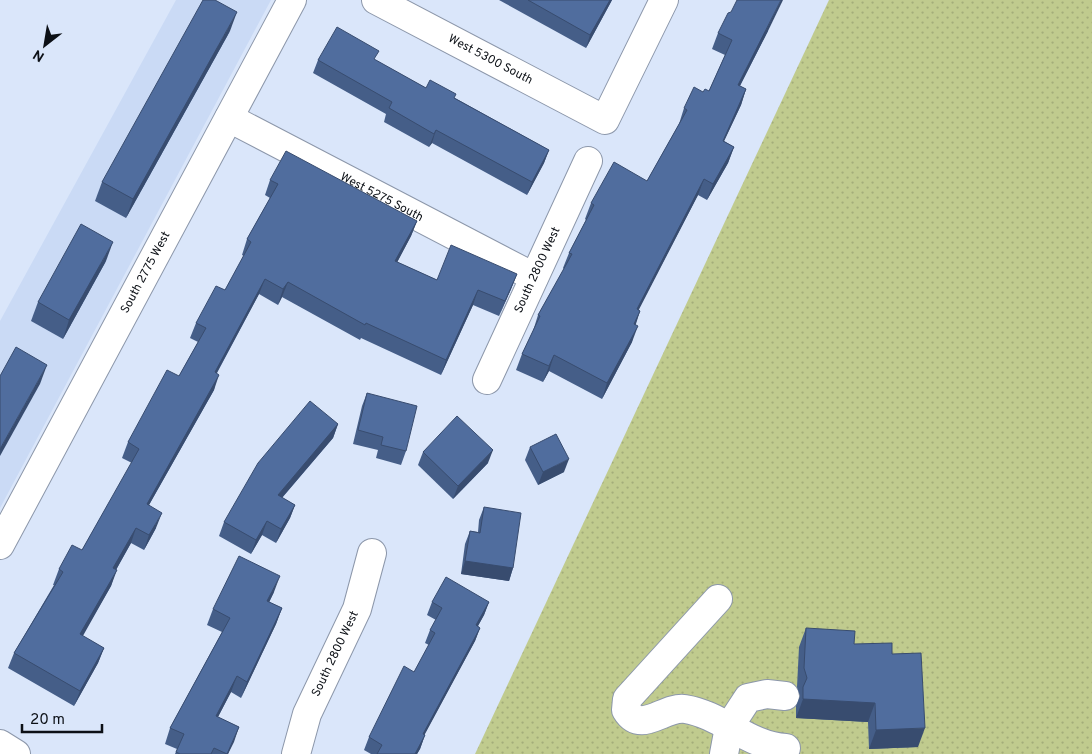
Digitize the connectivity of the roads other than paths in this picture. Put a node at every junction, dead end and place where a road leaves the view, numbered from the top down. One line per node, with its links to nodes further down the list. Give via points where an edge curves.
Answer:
1 (292, 0): 4 (street, South 2775 West)
2 (376, 0): 3 (street, West 5300 South, via 604,120)
3 (664, 0)
4 (229, 118): 6 (street, West 5275 South); 8 (street, South 2775 West)
5 (588, 161): 6 (street, South 2800 West)
6 (534, 277): 7 (street, South 2800 West)
7 (487, 380)
8 (0, 545)
9 (372, 553): 16 (street, South 2800 West, via 357,609 307,714)
10 (718, 599): 12 (street, via 627,699 626,710 641,721 652,720 669,710 683,709)
11 (785, 696): 12 (street, via 767,694 748,698)
12 (729, 727): 14 (street, via 758,742); 17 (street)
13 (0, 744): 15 (street)
14 (786, 748)
15 (16, 754)
16 (296, 754)
17 (724, 754)

